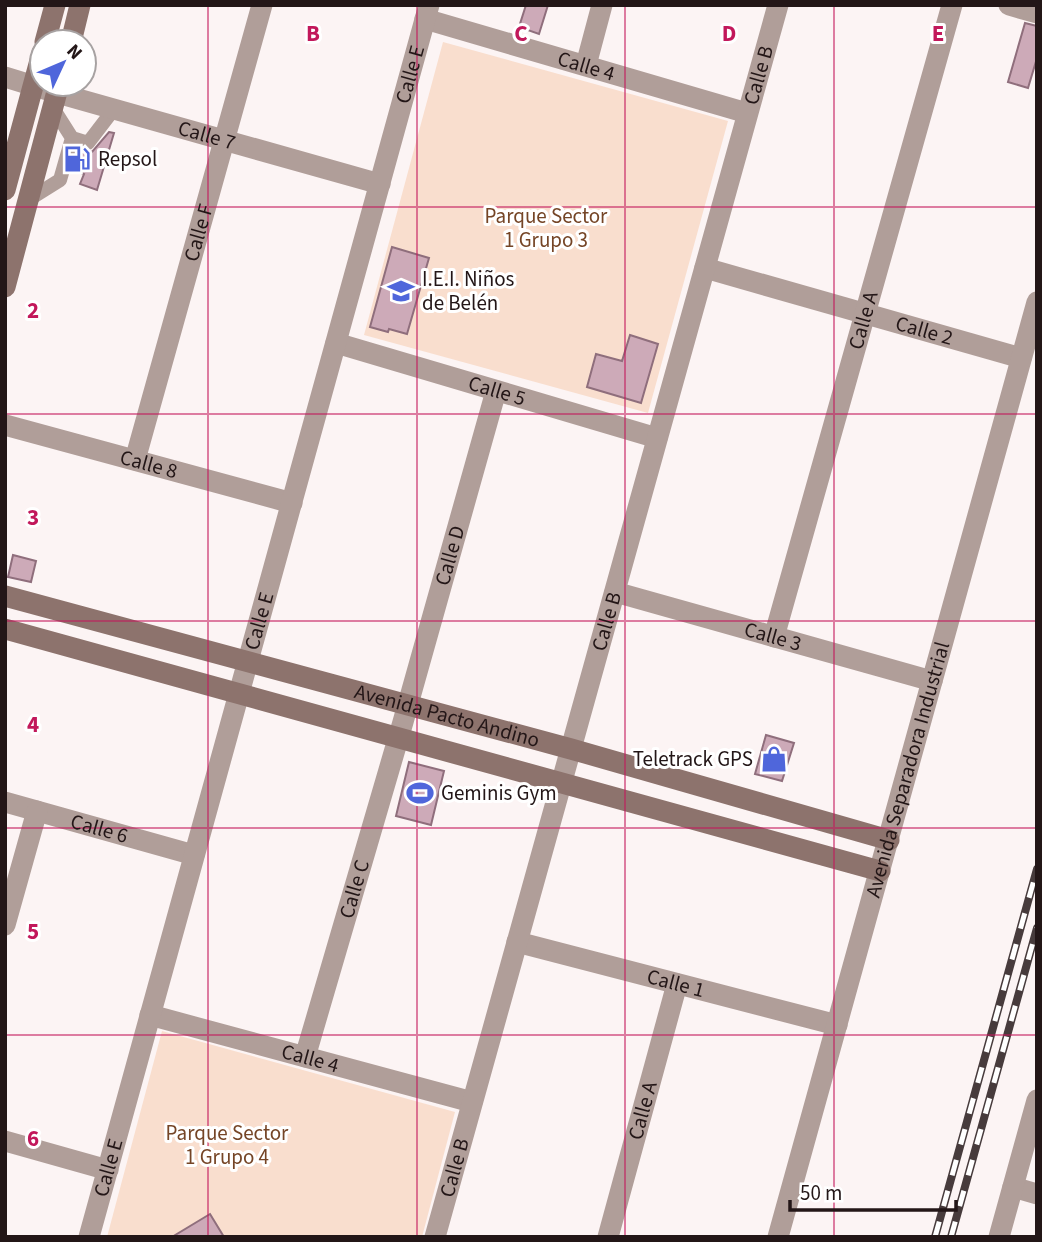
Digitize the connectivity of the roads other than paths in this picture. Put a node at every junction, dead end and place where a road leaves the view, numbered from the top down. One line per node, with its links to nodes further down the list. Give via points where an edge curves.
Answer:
1 (55, 5): 10 (street)
2 (80, 5): 11 (street)
3 (261, 5): 22 (street, Calle F)
4 (602, 5): 12 (street)
5 (778, 5): 20 (street, Calle B)
6 (952, 5): 29 (street, Calle A)
7 (1009, 5): 9 (street)
8 (427, 12): 12 (street, Calle 4); 23 (street, Calle E)
9 (1037, 13)
10 (49, 28)
11 (74, 28)
12 (586, 65): 20 (street, Calle 4)
13 (5, 77): 14 (street)
14 (28, 84)
15 (31, 98): 24 (street)
16 (55, 98): 25 (street)
17 (57, 98): 21 (lane)
18 (68, 98): 19 (street, Calle 7)
19 (114, 110): 21 (lane, via 89,143); 22 (street, Calle 7)
20 (747, 113): 26 (street, Calle B)
21 (72, 138): 25 (lane, via 60,180)
22 (224, 140): 23 (street, Calle 7); 35 (street, Calle F)
23 (380, 184): 30 (street, Calle E)
24 (5, 190)
25 (28, 200): 27 (street)
26 (705, 268): 29 (street, Calle 2); 34 (street, Calle B)
27 (5, 287)
28 (1037, 302): 31 (street, Avenida Separadora Industrial)
29 (865, 313): 31 (street, Calle 2); 40 (street, Calle A)
30 (336, 343): 32 (street, Calle 5); 36 (street, Calle E)
31 (1021, 358): 42 (street, Avenida Separadora Industrial)
32 (496, 391): 34 (street, Calle 5); 44 (street, Calle D)
33 (5, 425): 35 (street, Calle 8)
34 (657, 438): 37 (street, Calle B)
35 (135, 460): 36 (street, Calle 8)
36 (292, 503): 41 (street, Calle E)
37 (615, 592): 40 (street, Calle 3); 45 (street, Calle B)
38 (5, 596): 41 (street, Avenida Pacto Andino)
39 (5, 629): 43 (street, Avenida Pacto Andino)
40 (774, 637): 42 (street, Calle 3)
41 (248, 662): 43 (street, Calle E); 44 (street, Avenida Pacto Andino)
42 (932, 681): 49 (street, Avenida Separadora Industrial)
43 (239, 694): 44 (street, Avenida Pacto Andino); 50 (street, Calle E)
44 (403, 722): 45 (street, Avenida Pacto Andino); 46 (street, Avenida Pacto Andino); 57 (street, Calle C)
45 (571, 749): 46 (street, Calle B); 49 (street, Avenida Pacto Andino)
46 (561, 783): 51 (street, Avenida Pacto Andino); 53 (street, Calle B)
47 (5, 802): 48 (street, Calle 6)
48 (37, 811): 50 (street, Calle 6); 52 (street)
49 (889, 840): 51 (street, Avenida Separadora Industrial)
50 (194, 855): 55 (street, Calle E)
51 (880, 871): 56 (street, Avenida Separadora Industrial)
52 (5, 925)
53 (517, 942): 54 (street, Calle 1); 59 (street, Calle B)
54 (677, 984): 56 (street, Calle 1); 66 (street, Calle A)
55 (150, 1015): 57 (street, Calle 4); 61 (street, Calle E)
56 (836, 1026): 67 (street, Avenida Separadora Industrial)
57 (305, 1057): 59 (street, Calle 4)
58 (1037, 1100): 62 (street)
59 (472, 1102): 65 (street, Calle B)
60 (5, 1141): 61 (street)
61 (108, 1170): 64 (street, Calle E)
62 (1013, 1187): 63 (street); 68 (street)
63 (1037, 1194)
64 (89, 1237)
65 (435, 1237)
66 (608, 1237)
67 (778, 1237)
68 (999, 1237)

